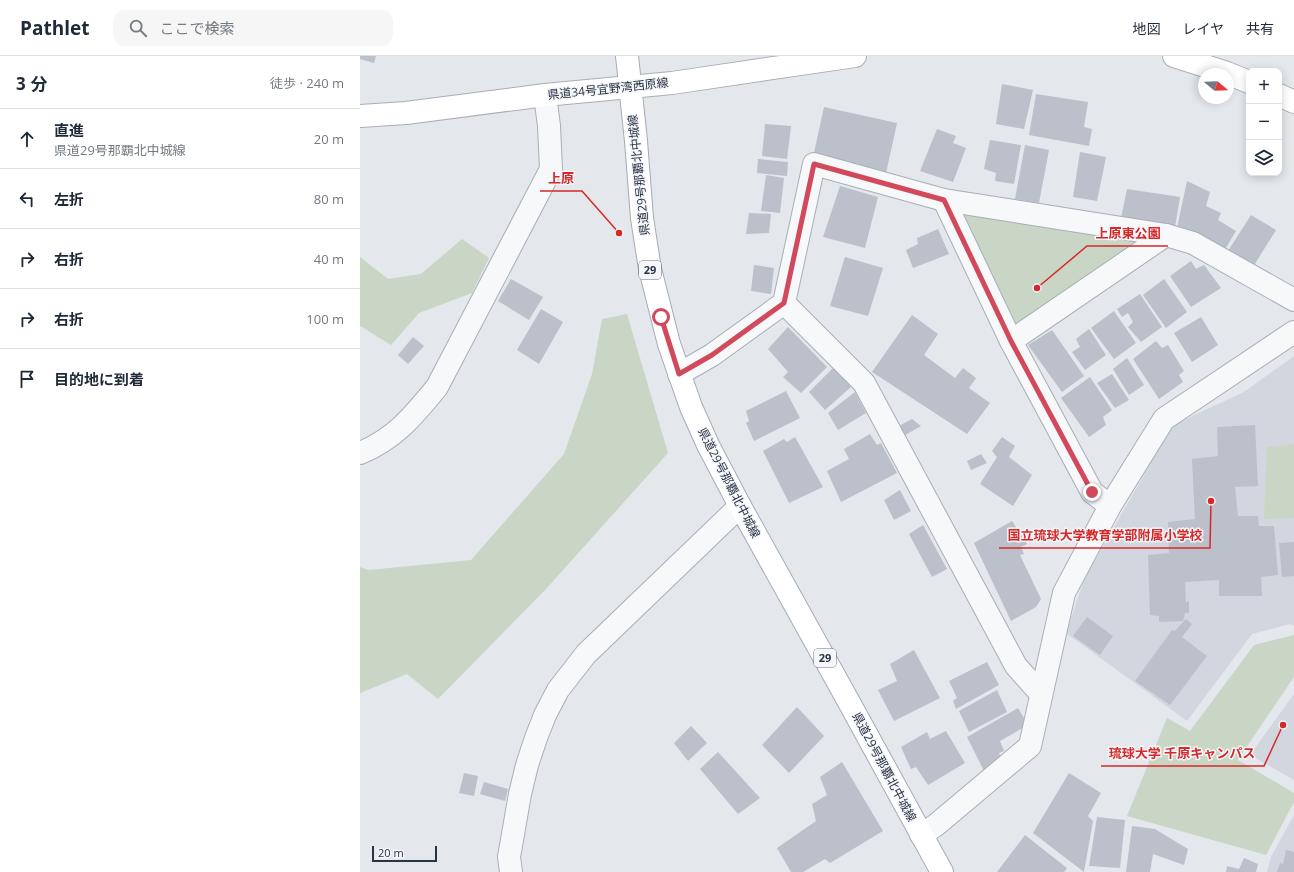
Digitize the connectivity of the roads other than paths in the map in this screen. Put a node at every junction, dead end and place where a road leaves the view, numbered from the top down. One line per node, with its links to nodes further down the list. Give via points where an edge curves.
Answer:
1 (626, 56): 5 (main road, 県道29号那覇北中城線 / 29)
2 (855, 56): 5 (main road, 県道34号宜野湾西原線)
3 (1174, 56): 4 (main road)
4 (1246, 81)
5 (630, 87): 6 (main road, 県道34号宜野湾西原線); 16 (main road, 県道29号那覇北中城線 / 29, via 642,218 650,269 661,317)
6 (544, 95): 9 (main road, 県道34号宜野湾西原線, via 406,113); 17 (street, via 549,126 551,169 548,176 437,387 395,434)
7 (1282, 96): 8 (main road)
8 (1294, 102)
9 (360, 116)
10 (944, 200): 11 (street); 13 (street, via 814,164); 15 (street)
11 (1166, 235): 12 (street, via 1192,243); 15 (street)
12 (1294, 300)
13 (784, 303): 16 (street, via 712,355); 20 (street, via 864,383 1016,666)
14 (1294, 332): 19 (street, via 1164,418)
15 (1011, 341): 19 (street, via 1092,492)
16 (679, 374): 18 (main road, 県道29号那覇北中城線 / 29, via 708,445)
17 (360, 453)
18 (740, 506): 21 (main road, 県道29号那覇北中城線 / 29); 22 (street, via 586,654 558,690 540,726 527,766 509,857)
19 (1110, 506): 20 (street, via 1064,593)
20 (1042, 694): 21 (street, via 1030,746)
21 (921, 835): 23 (main road, 県道29号那覇北中城線 / 29)
22 (511, 872)
23 (942, 872)

